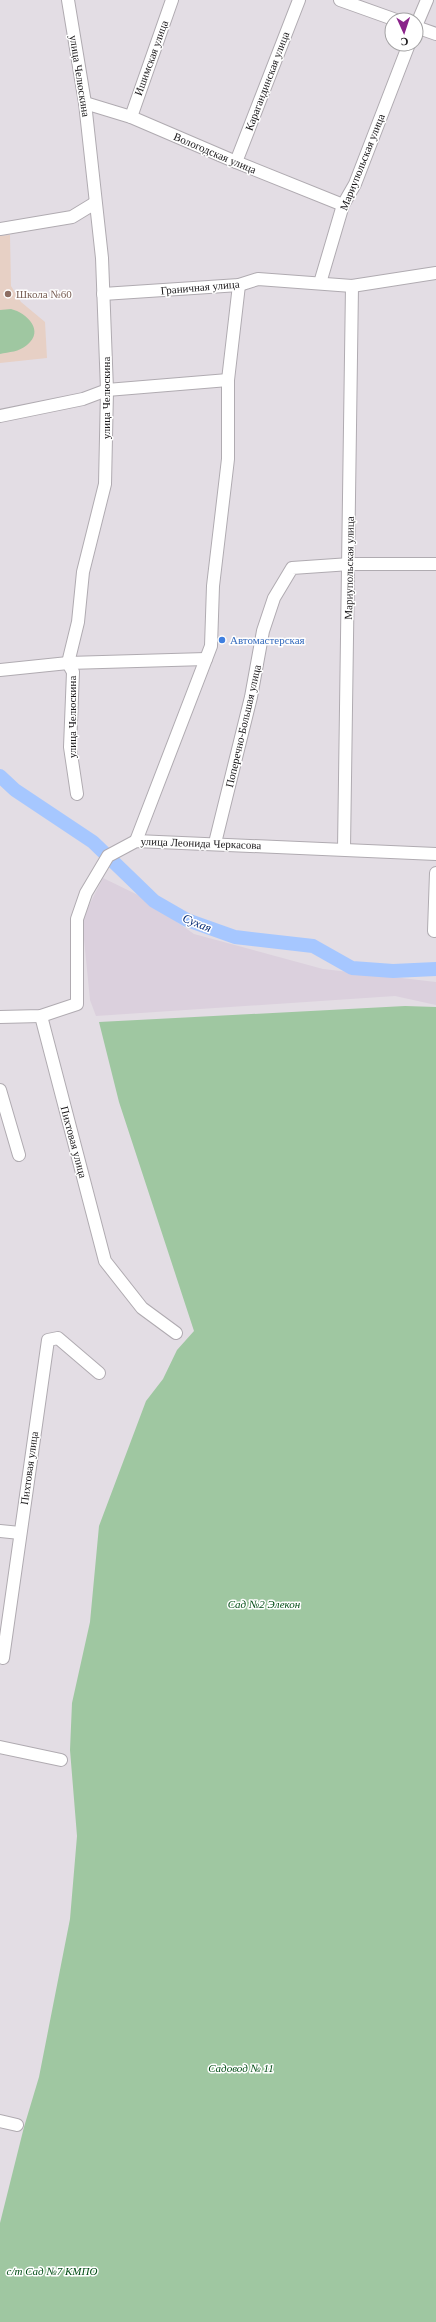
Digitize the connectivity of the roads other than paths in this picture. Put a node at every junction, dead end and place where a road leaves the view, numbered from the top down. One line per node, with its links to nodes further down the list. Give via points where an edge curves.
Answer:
1 (68, 0): 11 (street, улица Челюскина)
2 (172, 0): 12 (street, Ишимская улица)
3 (299, 0): 13 (street, Карагандинская улица)
4 (340, 0): 7 (street)
5 (427, 0): 6 (street)
6 (422, 12)
7 (384, 16)
8 (424, 29): 9 (street)
9 (436, 34)
10 (406, 52): 15 (street, Мариупольская улица, via 355,184)
11 (85, 103): 12 (street, Вологодская улица); 14 (street, улица Челюскина)
12 (131, 117): 13 (street, Вологодская улица)
13 (236, 162): 15 (street, Вологодская улица)
14 (95, 203): 16 (street, via 72,217); 21 (street, улица Челюскина, via 102,258)
15 (343, 205): 18 (street, Мариупольская улица)
16 (0, 229)
17 (436, 274): 20 (street, Граничная улица)
18 (320, 283): 19 (street, Граничная улица, via 258,279); 20 (street, Граничная улица)
19 (239, 285): 21 (street, Граничная улица); 22 (street)
20 (352, 286): 25 (street, Мариупольская улица)
21 (103, 294): 23 (street, улица Челюскина)
22 (228, 380): 23 (street); 27 (street, via 228,459 213,586 211,646)
23 (107, 390): 24 (street, via 83,398); 28 (street, улица Челюскина, via 105,484 83,572 78,622)
24 (0, 416)
25 (350, 564): 26 (street); 32 (street, Поперечно-Большая улица, via 292,568 274,598 263,631 251,697); 33 (street, Мариупольская улица)
26 (436, 564)
27 (206, 659): 28 (street); 31 (street)
28 (68, 663): 29 (street); 30 (street, улица Челюскина, via 73,672 70,747)
29 (0, 670)
30 (76, 794)
31 (136, 841): 32 (street, улица Леонида Черкасова); 37 (street, улица Леонида Черкасова, via 108,856 86,893 77,920 77,1004)
32 (215, 843): 33 (street, улица Леонида Черкасова)
33 (344, 849): 34 (street, улица Леонида Черкасова)
34 (436, 854)
35 (436, 873): 36 (street)
36 (434, 931)
37 (41, 1016): 38 (street, улица Леонида Черкасова); 41 (street, Пихтовая улица, via 105,1261 142,1308)
38 (0, 1017)
39 (0, 1090): 40 (street)
40 (19, 1155)
41 (176, 1333)
42 (99, 1373): 44 (street, Пихтовая улица, via 58,1338 48,1340)
43 (0, 1530): 44 (street)
44 (20, 1533): 45 (street, Пихтовая улица)
45 (3, 1658)
46 (0, 1747): 47 (street)
47 (61, 1760)
48 (0, 2121): 49 (street)
49 (17, 2125)

